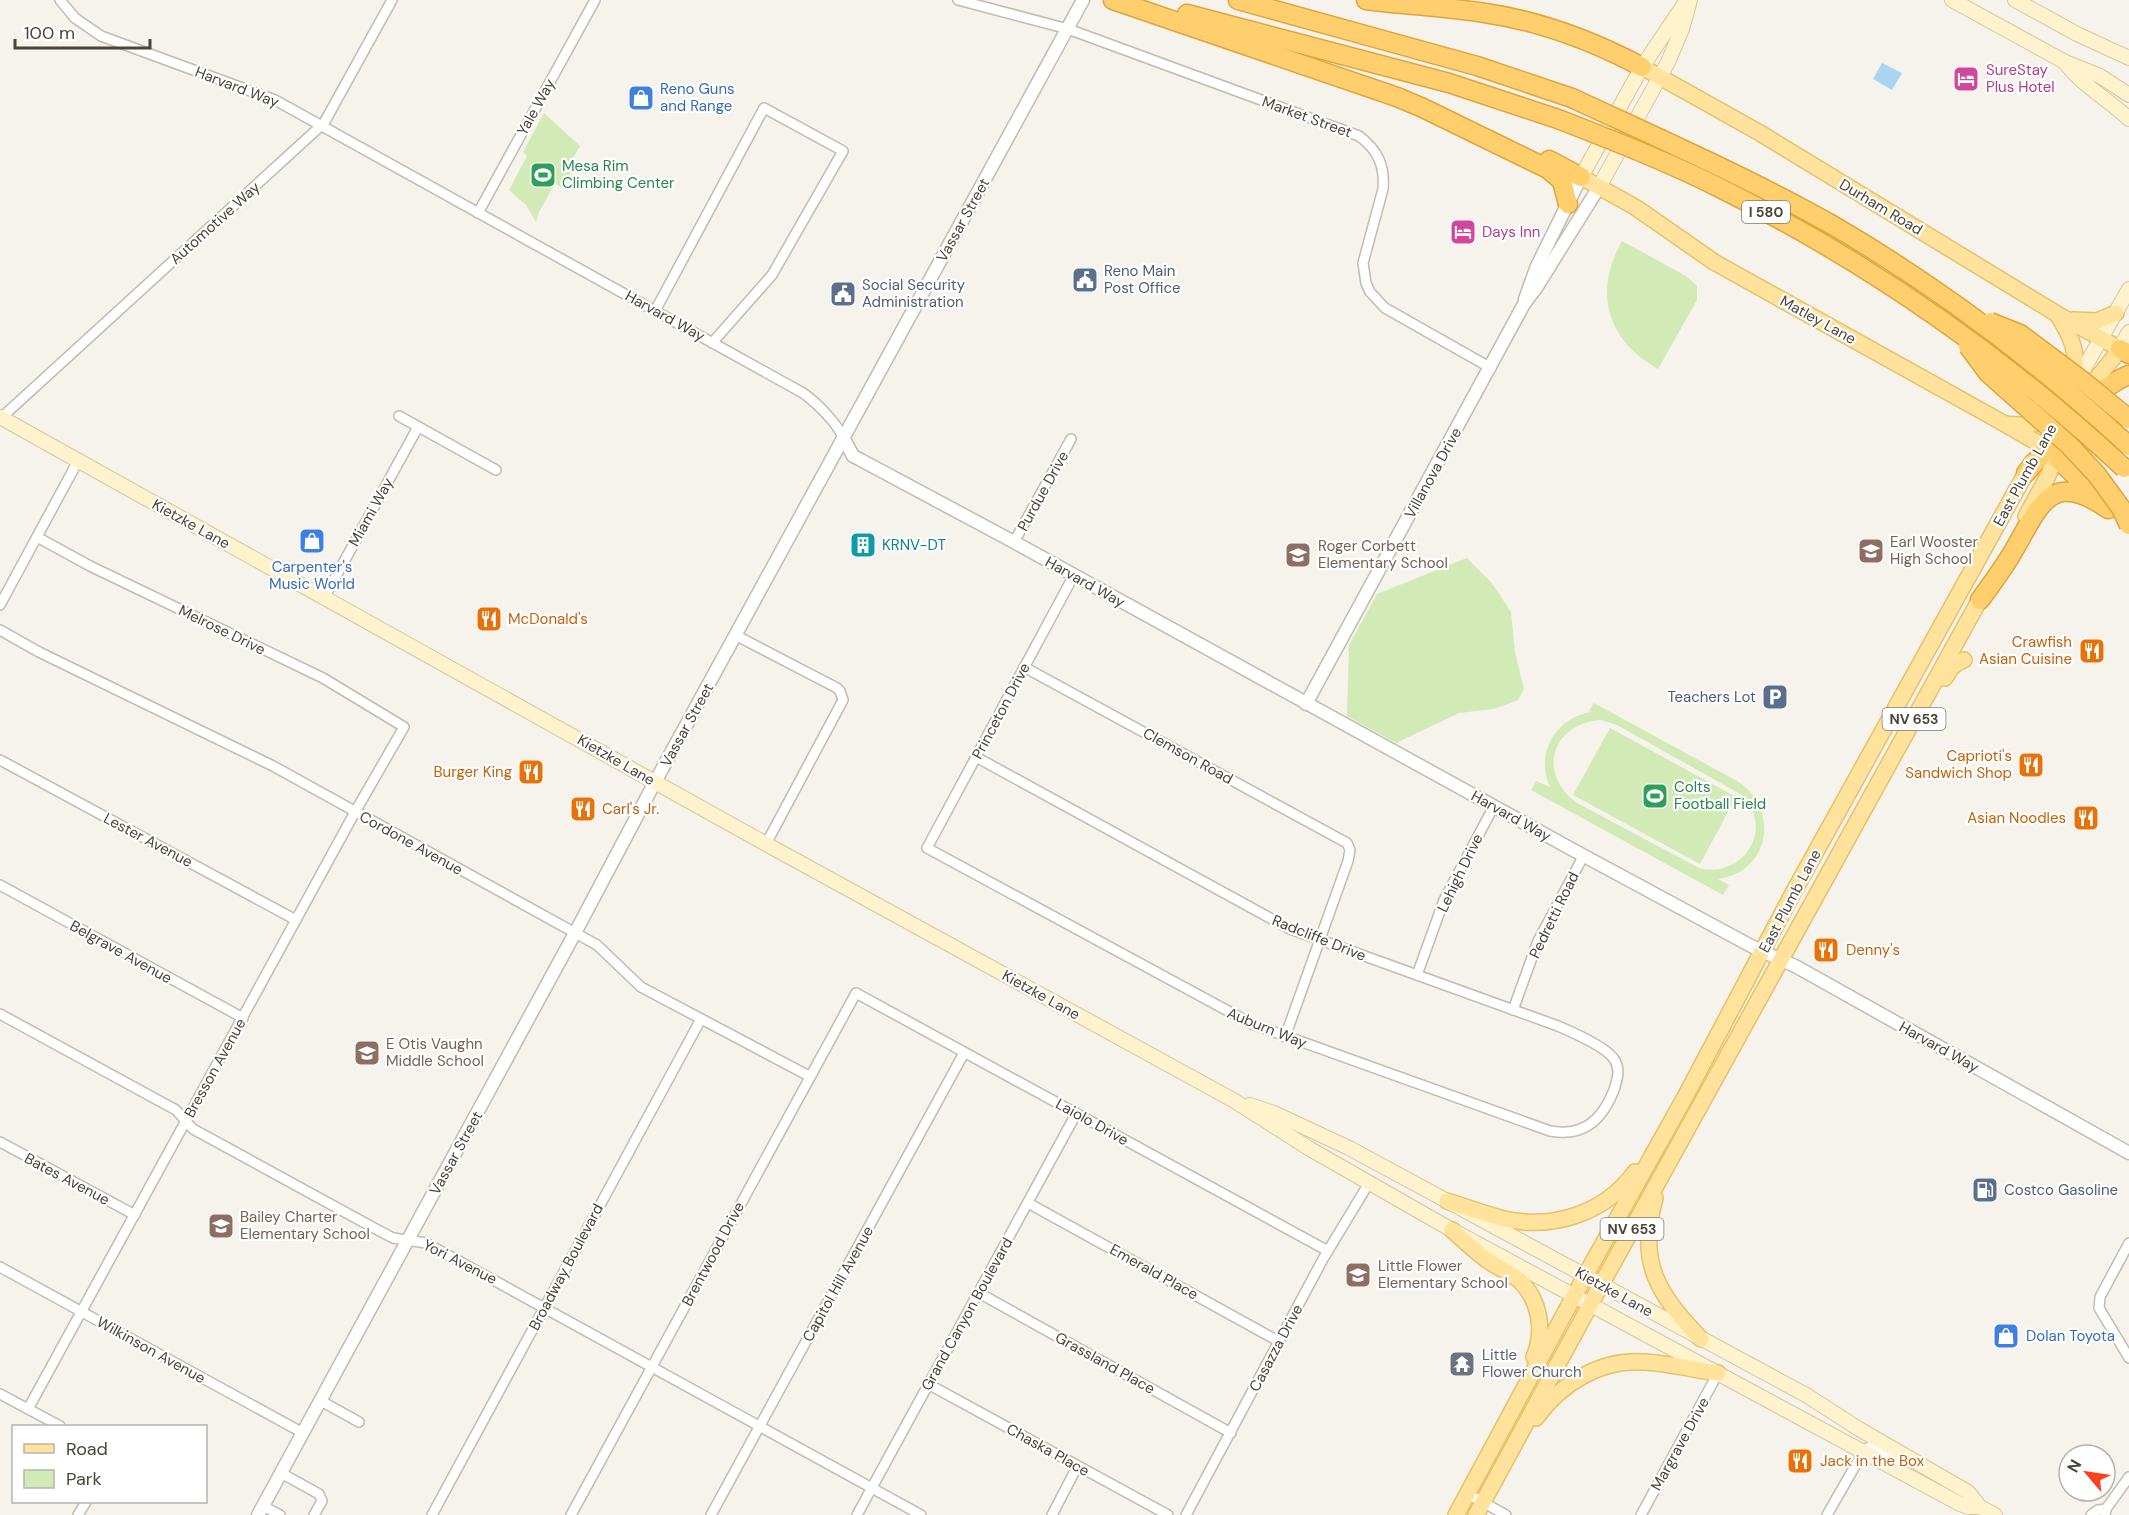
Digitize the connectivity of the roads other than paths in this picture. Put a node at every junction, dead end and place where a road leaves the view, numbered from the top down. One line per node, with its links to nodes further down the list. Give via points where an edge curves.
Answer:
1 (60, 0): 20 (street, Harvard Way, via 75,18 101,36 275,100)
2 (392, 0): 20 (street, Automotive Way)
3 (595, 0): 24 (street, Yale Way)
4 (958, 0): 12 (street, Market Street)
5 (1083, 0): 12 (street, Vassar Street)
6 (1238, 0): 28 (highway, I 580, bridge, via 1477,66 1572,98 1702,158 1833,226)
7 (1366, 0): 15 (highway, via 1486,13 1542,25)
8 (1688, 0): 15 (main road, Villanova Drive); 16 (main road, Villanova Drive, via 1682,29)
9 (1952, 0): 14 (main road)
10 (2015, 0): 13 (main road)
11 (1122, 1): 18 (highway); 31 (highway, I 580, bridge, via 1449,83 1558,119 1669,164 1771,214 1879,277)
12 (1068, 29): 36 (street, Market Street, via 1350,131 1368,142 1379,157 1384,179 1363,263 1370,292 1385,308); 46 (street, Vassar Street)
13 (2129, 58)
14 (2065, 62): 17 (main road, via 2100,76); 19 (main road, via 2076,76)
15 (1642, 67): 16 (main road, Durham Road); 21 (main road, Villanova Drive)
16 (1660, 77): 22 (main road, Villanova Drive); 30 (main road, Durham Road, via 1760,133)
17 (2129, 95)
18 (1423, 108): 21 (highway, via 1455,116); 23 (highway, via 1548,169 1562,181)
19 (2129, 119)
20 (322, 125): 24 (street, Harvard Way); 41 (street, Automotive Way)
21 (1581, 177): 22 (main road, Matley Lane); 23 (street, Villanova Drive)
22 (1599, 187): 26 (street, Villanova Drive); 44 (main road, Matley Lane, via 1649,216 1714,262)
23 (1568, 204): 26 (street, Villanova Drive, via 1533,275)
24 (478, 213): 27 (street, Harvard Way)
25 (2129, 289): 29 (main road, East Plumb Lane)
26 (1524, 304): 36 (street, Villanova Drive)
27 (655, 311): 34 (street, Harvard Way); 34 (street, via 764,108 843,151 772,275)
28 (1966, 312): 42 (highway, bridge, via 2020,334); 48 (highway, I 580, bridge)
29 (2116, 313): 30 (main road, via 2097,321); 33 (main road, East Plumb Lane)
30 (2062, 317): 33 (main road, Durham Road); 38 (main road, via 2077,358)
31 (1959, 332): 52 (highway, I 580, bridge); 56 (highway, bridge, via 1988,373 2097,475 2121,508)
32 (2129, 332): 35 (main road)
33 (2101, 339): 35 (main road, Durham Road); 38 (main road, East Plumb Lane)
34 (712, 343): 46 (street, Harvard Way, via 810,398)
35 (2124, 351): 39 (main road, via 2105,369)
36 (1491, 368): 68 (street, Villanova Drive)
37 (2129, 375): 39 (highway)
38 (2075, 384): 39 (main road); 43 (main road, East Plumb Lane)
39 (2080, 404): 43 (highway); 49 (main road, East Plumb Lane)
40 (399, 416): 45 (street)
41 (1, 417): 50 (main road, Kietzke Lane)
42 (2129, 419)
43 (2062, 421): 44 (main road); 49 (highway)
44 (2005, 424): 49 (main road, Matley Lane)
45 (418, 427): 51 (street); 60 (street, Miami Way)
46 (844, 439): 58 (street, Harvard Way, via 853,456); 64 (street, Vassar Street)
47 (1071, 439): 58 (street, Purdue Drive)
48 (2129, 446)
49 (2050, 453): 53 (highway); 55 (highway); 61 (main road, East Plumb Lane / NV 653, via 2047,478)
50 (78, 461): 57 (street); 60 (main road, Kietzke Lane)
51 (496, 470)
52 (2127, 470)
53 (2026, 473): 54 (main road, East Plumb Lane / NV 653)
54 (2016, 491): 65 (main road, via 2008,517 1942,638); 83 (main road, East Plumb Lane / NV 653)
55 (2108, 509): 56 (highway); 61 (highway, via 2081,493 2064,492 2048,498 2037,508)
56 (2129, 527)
57 (37, 537): 62 (street); 70 (street, Melrose Drive, via 323,678)
58 (1014, 542): 59 (street, Harvard Way)
59 (1074, 575): 67 (street, Princeton Drive); 68 (street, Harvard Way)
60 (324, 598): 73 (main road, Kietzke Lane)
61 (1980, 600): 65 (main road, East Plumb Lane / NV 653)
62 (0, 605)
63 (0, 630): 75 (street, Cordone Avenue, via 273,766)
64 (736, 636): 73 (street, Vassar Street); 76 (street, via 837,688 843,700)
65 (1951, 650): 69 (main road, East Plumb Lane / NV 653)
66 (1964, 660): 69 (main road, via 1951,668 1930,705)
67 (1024, 667): 71 (street, Princeton Drive); 82 (street, Clemson Road, via 1340,838 1349,847 1348,861)
68 (1306, 704): 74 (street, Harvard Way)
69 (1911, 723): 84 (main road, East Plumb Lane / NV 653)
70 (404, 727): 75 (street, Bresson Avenue)
71 (976, 758): 77 (street, Princeton Drive); 82 (street, Radcliffe Drive, via 1285,926)
72 (0, 760): 80 (street, Lester Avenue)
73 (655, 782): 76 (main road, Kietzke Lane); 81 (street, Vassar Street)
74 (1494, 806): 78 (street, Harvard Way); 85 (street, Lehigh Drive, via 1444,900)
75 (355, 812): 80 (street, Bresson Avenue); 81 (street, Cordone Avenue)
76 (766, 844): 96 (main road, Kietzke Lane)
77 (927, 848): 91 (street, Auburn Way, via 1240,1019)
78 (1584, 855): 83 (street, Harvard Way); 87 (street, Pedretti Road, via 1538,941)
79 (0, 885): 89 (street, Belgrave Avenue)
80 (296, 920): 89 (street, Bresson Avenue)
81 (575, 933): 90 (street, Cordone Avenue, via 597,945 641,987); 107 (street, Vassar Street)
82 (1321, 941): 85 (street, Radcliffe Drive); 91 (street)
83 (1763, 951): 84 (street, Harvard Way); 95 (main road, East Plumb Lane / NV 653)
84 (1780, 959): 100 (street, Harvard Way); 101 (main road, East Plumb Lane / NV 653)
85 (1417, 975): 87 (street, Radcliffe Drive)
86 (856, 993): 92 (street, Laiolo Drive); 93 (street, Brentwood Drive)
87 (1513, 1010): 94 (street, Radcliffe Drive, via 1564,1028 1608,1052 1618,1070)
88 (0, 1014): 98 (street, Yori Avenue, via 176,1110)
89 (243, 1018): 98 (street, Bresson Avenue)
90 (701, 1019): 93 (street, Cordone Avenue); 116 (street, Broadway Boulevard)
91 (1286, 1037): 94 (street, Auburn Way, via 1550,1131 1567,1132 1588,1125 1603,1112)
92 (964, 1053): 97 (street, Laiolo Drive); 130 (street, Capitol Hill Avenue)
93 (809, 1076): 121 (street, Brentwood Drive)
94 (1614, 1090)
95 (1685, 1097): 103 (main road, via 1630,1179 1585,1213 1565,1219 1523,1222); 111 (main road, East Plumb Lane / NV 653)
96 (1233, 1100): 102 (main road, Kietzke Lane); 103 (main road, Kietzke Lane, via 1310,1129)
97 (1076, 1114): 104 (street, Grand Canyon Boulevard); 109 (street, Laiolo Drive)
98 (186, 1121): 105 (street, Bresson Avenue); 107 (street, Yori Avenue, via 374,1228 393,1238)
99 (0, 1142): 105 (street, Bates Avenue)
100 (2129, 1153)
101 (1664, 1172): 112 (main road, East Plumb Lane / NV 653); 118 (main road, via 1650,1219 1650,1258 1654,1276 1669,1304)
102 (1369, 1183): 106 (main road, Kietzke Lane); 109 (street, Casazza Drive)
103 (1447, 1201): 111 (main road, Kietzke Lane)
104 (1028, 1203): 113 (street, Grand Canyon Boulevard); 119 (street, Emerald Place)
105 (135, 1215): 117 (street, Bresson Avenue)
106 (1452, 1230): 114 (main road, Kietzke Lane); 127 (main road, via 1520,1281 1535,1303 1540,1330 1538,1347)
107 (408, 1240): 116 (street, Yori Avenue, via 426,1243); 125 (street, Vassar Street)
108 (2129, 1243): 120 (street, via 2100,1297 2099,1308)
109 (1328, 1251): 119 (street, Casazza Drive)
110 (0, 1267): 117 (street, Wilkinson Avenue)
111 (1585, 1276): 112 (main road, Kietzke Lane); 114 (main road, East Plumb Lane / NV 653)
112 (1601, 1285): 115 (main road, East Plumb Lane / NV 653); 118 (main road, Kietzke Lane)
113 (979, 1293): 123 (street, Grand Canyon Boulevard); 132 (street, Grassland Place)
114 (1574, 1296): 115 (main road, Kietzke Lane); 127 (main road, East Plumb Lane)
115 (1590, 1305): 122 (main road, Kietzke Lane); 134 (main road, East Plumb Lane)
116 (544, 1307): 121 (street, Yori Avenue); 147 (street, Broadway Boulevard)
117 (81, 1312): 126 (street, Bresson Avenue); 131 (street, Wilkinson Avenue)
118 (1701, 1339): 136 (main road, Kietzke Lane, via 1811,1398)
119 (1280, 1342): 132 (street, Casazza Drive)
120 (2129, 1358)
121 (652, 1367): 130 (street, Yori Avenue); 148 (street, Brentwood Drive)
122 (1718, 1373): 133 (main road, Kietzke Lane); 134 (main road, via 1644,1362 1625,1362 1594,1370 1548,1403); 157 (street, Margrave Drive)
123 (928, 1384): 135 (street, Chaska Place); 139 (street, Grand Canyon Boulevard)
124 (0, 1394): 126 (street)
125 (321, 1401): 128 (street); 131 (street, Vassar Street)
126 (28, 1409): 129 (street)
127 (1511, 1413): 140 (main road, East Plumb Lane)
128 (359, 1422)
129 (58, 1425)
130 (760, 1426): 139 (street, Yori Avenue); 149 (street, Capitol Hill Avenue)
131 (303, 1433): 137 (street, Vassar Street)
132 (1231, 1433): 154 (street, Casazza Drive)
133 (1863, 1452): 136 (street, via 1869,1447); 141 (main road, Kietzke Lane, via 1960,1504); 158 (street)
134 (1504, 1465): 142 (main road, East Plumb Lane)
135 (1077, 1467): 152 (street); 153 (street, Chaska Place)
136 (1926, 1468): 141 (main road, Kietzke Lane, via 1968,1492)
137 (281, 1473): 143 (street, Vassar Street); 146 (street, via 320,1494)
138 (2129, 1477): 144 (street)
139 (872, 1488): 150 (street, Grand Canyon Boulevard); 151 (street, Yori Avenue)
140 (1468, 1494): 142 (street); 155 (main road, East Plumb Lane)
141 (1980, 1507): 159 (main road, Kietzke Lane)
142 (1480, 1509): 156 (street)
143 (261, 1511): 145 (street)
144 (2106, 1512): 160 (street, via 2098,1510)
145 (280, 1515)
146 (314, 1515)
147 (432, 1515)
148 (571, 1515)
149 (711, 1515)
150 (857, 1515)
151 (921, 1515)
152 (1052, 1515)
153 (1168, 1515)
154 (1186, 1515)
155 (1456, 1515)
156 (1506, 1515)
157 (1641, 1515)
158 (1827, 1515)
159 (1995, 1515)
160 (2091, 1515)

